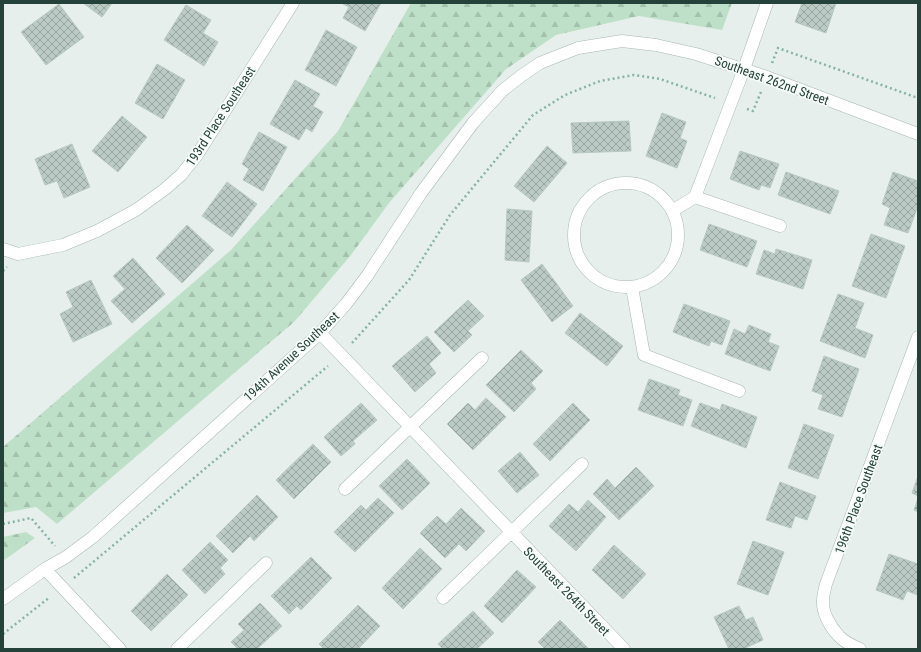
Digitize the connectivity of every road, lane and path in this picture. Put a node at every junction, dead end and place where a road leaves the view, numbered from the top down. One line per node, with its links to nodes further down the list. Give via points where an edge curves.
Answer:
1 (293, 3): 12 (street, 193rd Place Southeast, via 197,155 181,175 136,210 98,231 63,245 18,254)
2 (767, 3): 4 (street)
3 (622, 41): 4 (street, Southeast 262nd Street, via 696,54); 14 (street, 194th Avenue Southeast, via 578,48 540,63 502,91 473,123 421,193 363,281)
4 (744, 69): 5 (street, Southeast 262nd Street); 7 (street)
5 (767, 77): 6 (path, via 778,48); 7 (path, via 753,111); 8 (street, Southeast 262nd Street)
6 (918, 98)
7 (731, 104): 9 (street); 16 (path, via 660,79 634,75 600,81 565,94 533,115 450,215 409,280)
8 (918, 134)
9 (696, 197): 10 (street); 11 (street)
10 (672, 211): 13 (street, via 678,235 677,248 672,259 656,278); 13 (street, via 665,200 655,192 632,183 619,184 596,192 579,211 573,236 579,260 596,279 620,288)
11 (780, 226)
12 (3, 250)
13 (632, 287): 18 (street, via 644,355)
14 (320, 333): 16 (street, Southeast 264th Street); 24 (street, 194th Avenue Southeast, via 92,537)
15 (918, 337): 34 (street, 196th Place Southeast, via 823,598 823,611 839,637)
16 (341, 355): 19 (street, Southeast 264th Street); 27 (path)
17 (482, 358): 19 (street)
18 (739, 391)
19 (410, 427): 21 (street); 23 (street, Southeast 264th Street)
20 (582, 464): 23 (street)
21 (345, 489)
22 (3, 524): 24 (path, via 31,518)
23 (511, 532): 28 (street); 33 (street, Southeast 264th Street)
24 (66, 557): 26 (street, 194th Avenue Southeast)
25 (266, 563): 32 (street)
26 (45, 570): 27 (street); 29 (street, 194th Avenue Southeast)
27 (62, 588): 30 (path); 31 (street)
28 (443, 598)
29 (3, 599)
30 (3, 634)
31 (120, 649)
32 (177, 649)
33 (624, 649)
34 (860, 649)

